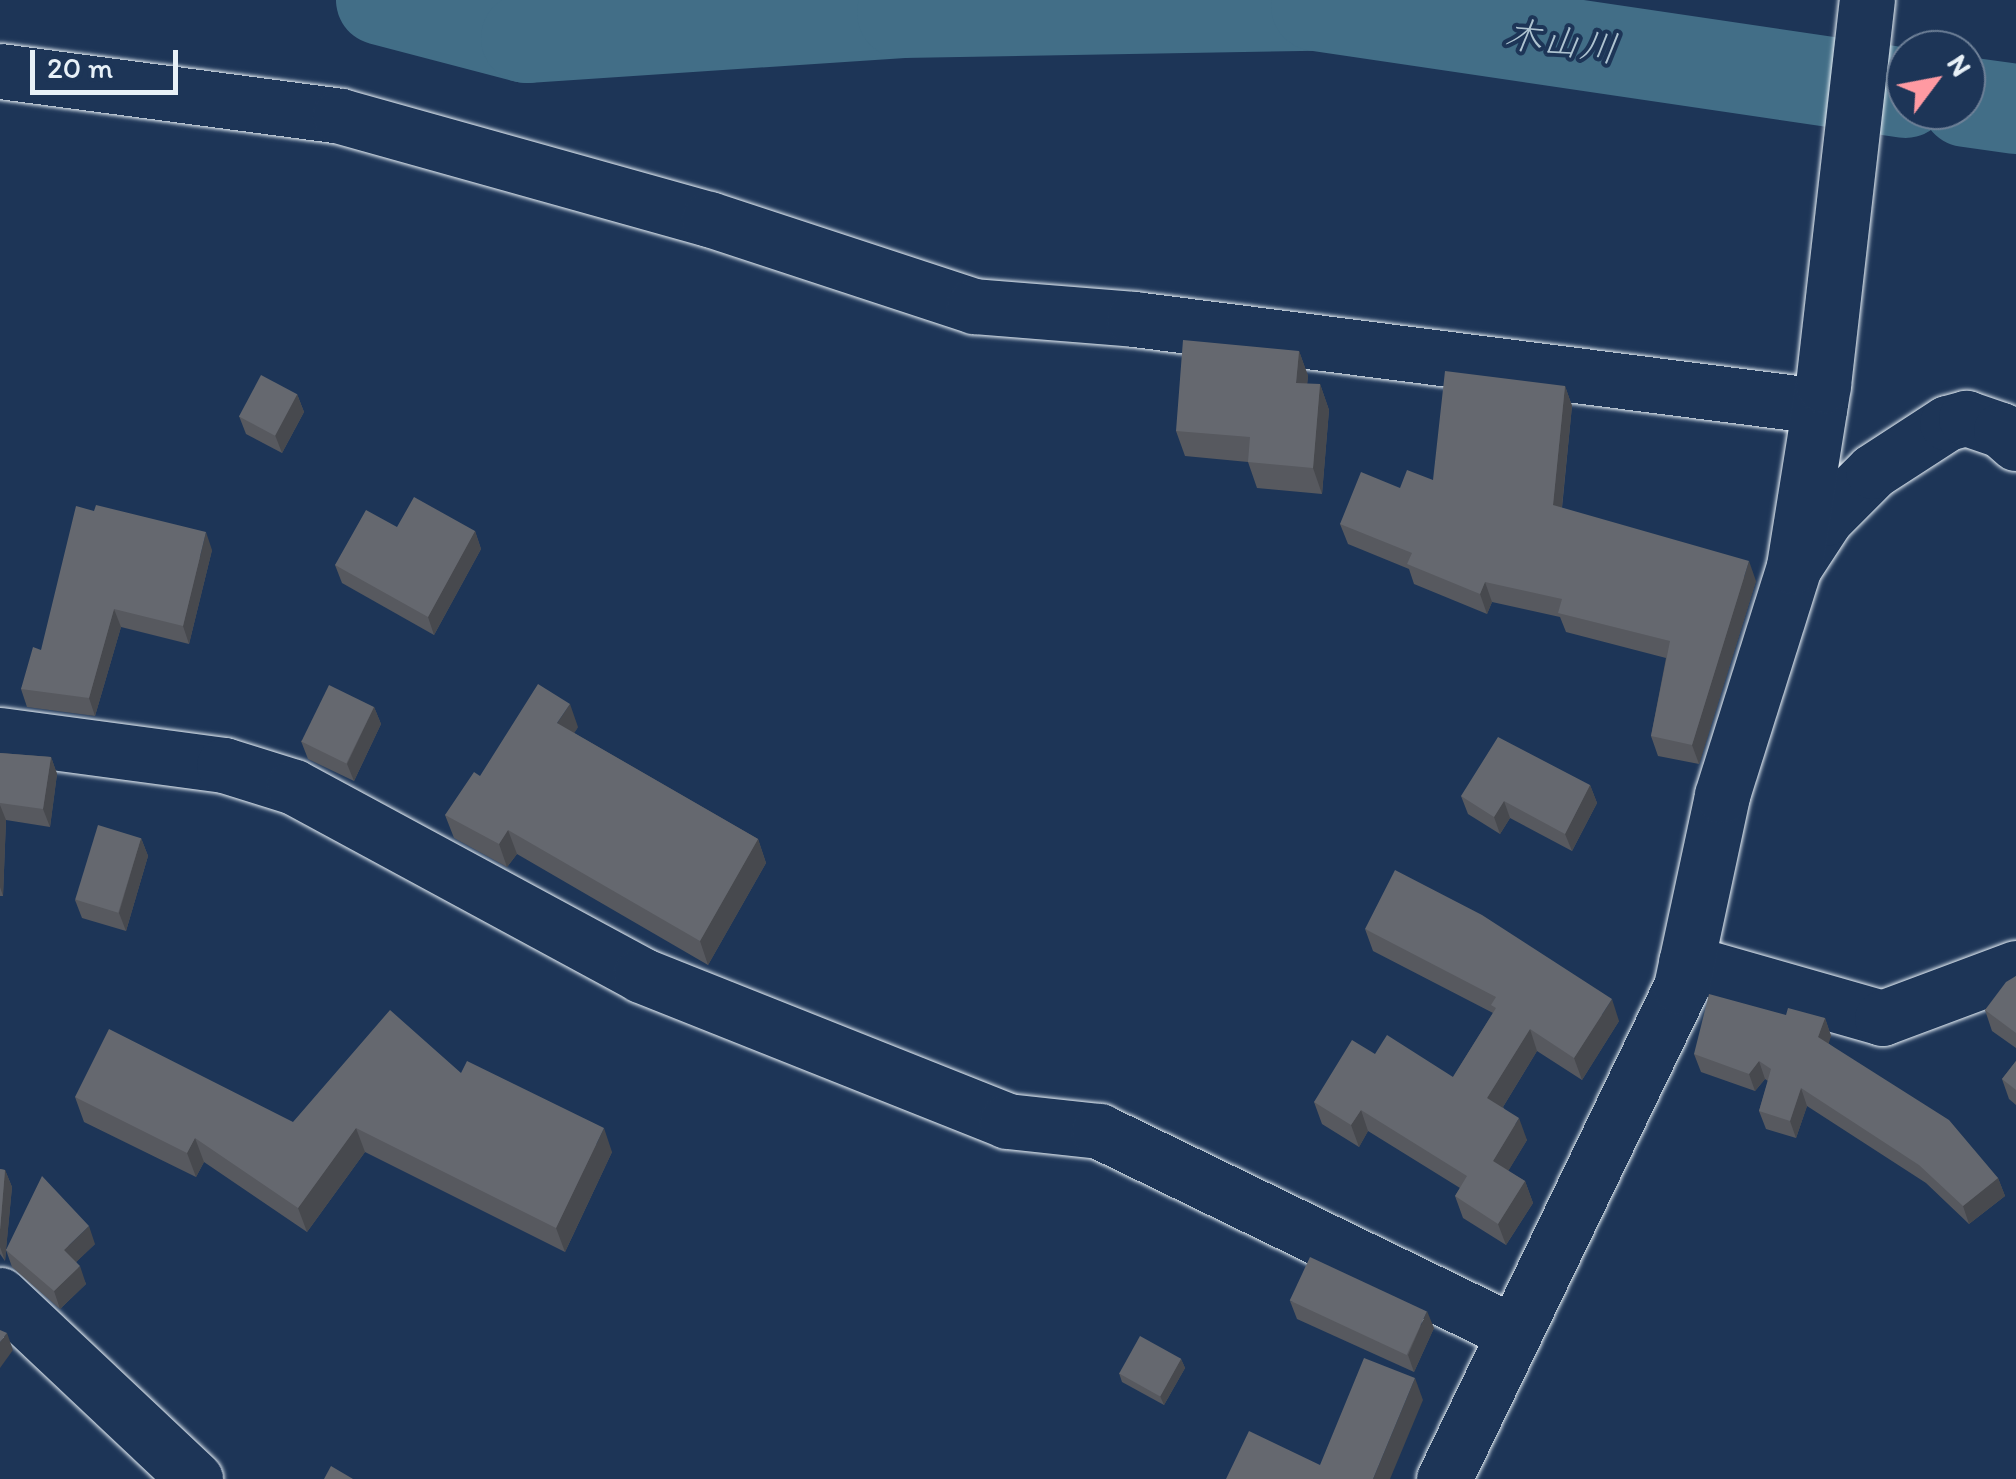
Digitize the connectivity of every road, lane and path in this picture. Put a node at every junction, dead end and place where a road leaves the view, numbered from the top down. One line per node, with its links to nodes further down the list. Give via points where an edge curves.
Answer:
1 (1867, 0): 3 (street)
2 (0, 70): 3 (street, via 340,116 709,219 974,306)
3 (1821, 395): 5 (street)
4 (2016, 444): 5 (street, via 2001,430 1966,418 1947,423 1873,471 1826,518)
5 (1794, 566): 7 (street, via 1722,795)
6 (0, 735): 10 (street, via 224,765 294,787 641,975 1007,1121 1100,1131)
7 (1686, 962): 8 (street, via 1882,1018); 10 (street, via 1681,987)
8 (2016, 968)
9 (0, 1295): 11 (street)
10 (1513, 1332): 12 (street)
11 (196, 1479)
12 (1444, 1479)

